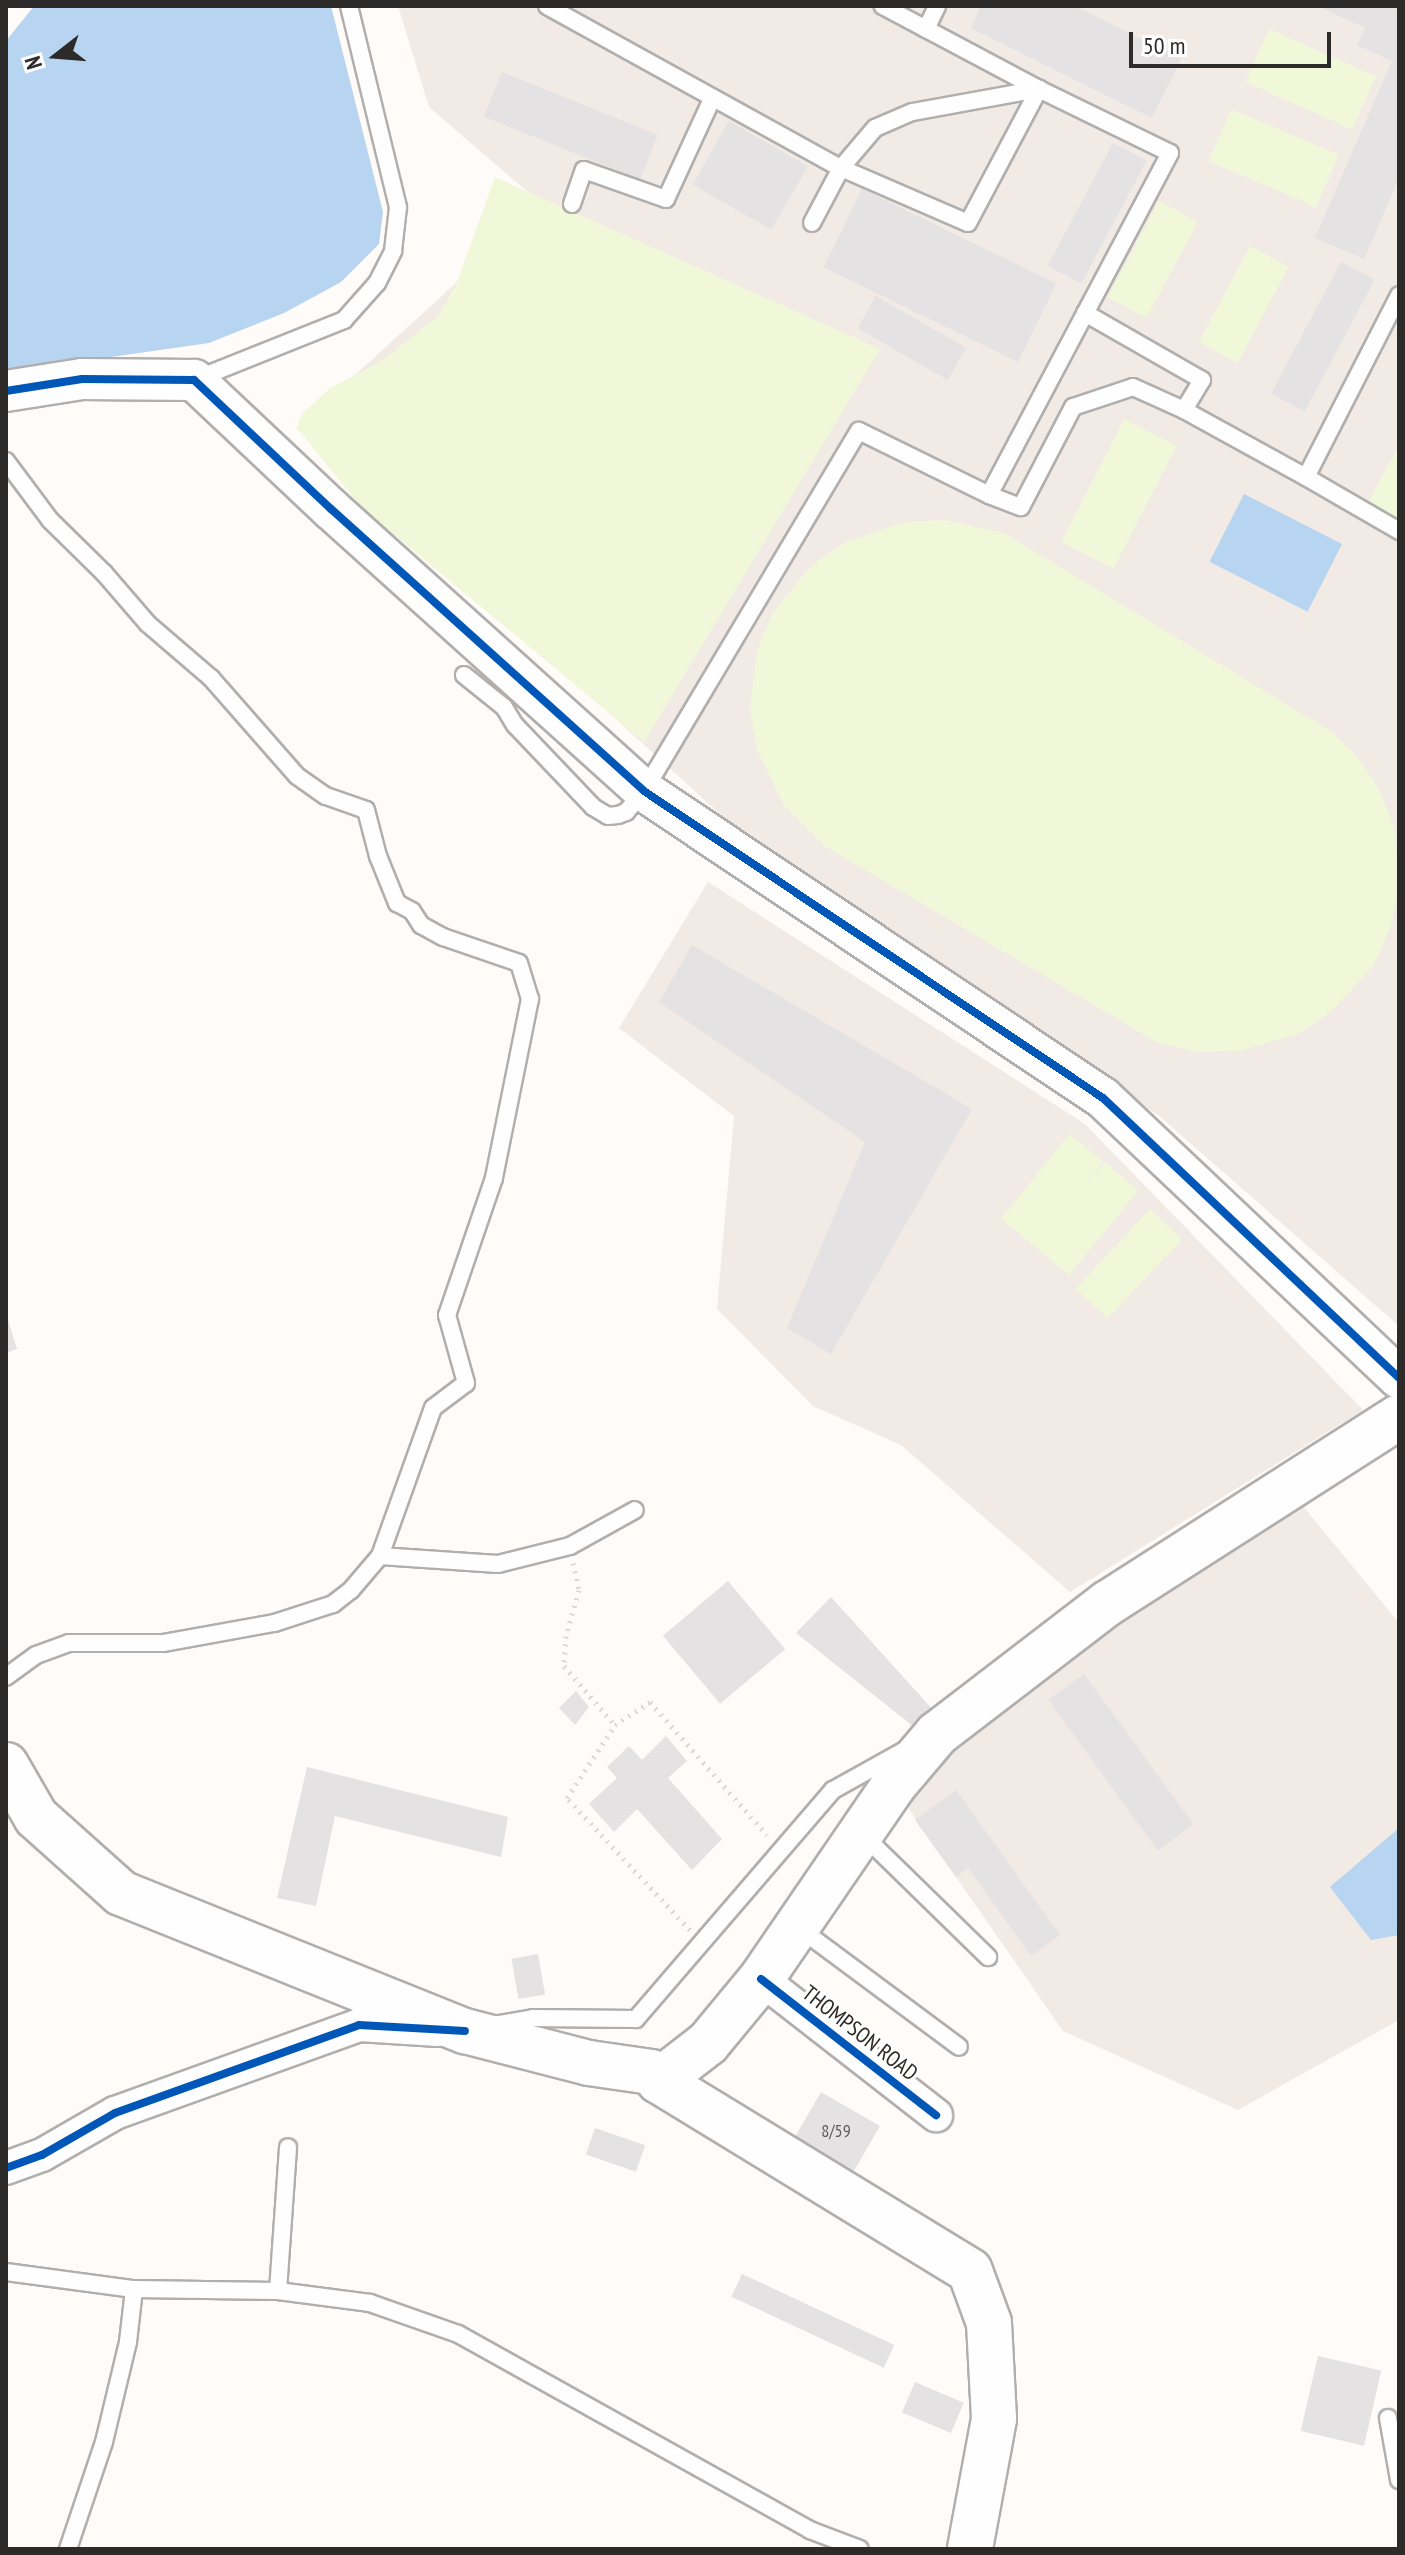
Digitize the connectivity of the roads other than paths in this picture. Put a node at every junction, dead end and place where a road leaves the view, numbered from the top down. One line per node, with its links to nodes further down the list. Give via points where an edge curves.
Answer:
1 (349, 6): 13 (lane, via 398,207 393,251 377,283 344,320)
2 (547, 6): 7 (lane)
3 (883, 6): 5 (lane)
4 (937, 6): 5 (lane)
5 (926, 29): 6 (lane)
6 (1039, 89): 8 (lane, via 912,112 875,128); 8 (lane, via 968,223); 12 (lane, via 1170,153)
7 (712, 99): 8 (lane); 9 (lane, via 666,199 584,170)
8 (841, 168): 10 (lane)
9 (572, 204)
10 (812, 223)
11 (1399, 295): 17 (lane)
12 (1085, 313): 15 (lane, via 1202,380); 18 (lane)
13 (194, 380): 14 (street, via 82,379); 21 (street)
14 (6, 391)
15 (1184, 410): 17 (lane); 18 (lane, via 1133,387 1073,407 1021,507)
16 (6, 461): 25 (lane, via 50,520 148,624 211,678 297,776 326,796 366,810 397,903 443,937 519,963 530,999 521,1052 494,1178 447,1315 466,1383 433,1408)
17 (1306, 477): 19 (lane)
18 (989, 495): 21 (lane, via 859,431)
19 (1399, 531)
20 (464, 675): 21 (lane, via 504,707 515,725 601,813 626,812)
21 (644, 791): 22 (street, via 1103,1098)
22 (1399, 1378)
23 (1399, 1417): 27 (main road, via 1108,1603)
24 (635, 1510): 25 (lane, via 570,1546 498,1564)
25 (380, 1556): 26 (lane, via 333,1604 274,1623 163,1643 69,1643 36,1655)
26 (6, 1677)
27 (937, 1734): 29 (main road); 33 (lane, via 833,1790 636,2019 533,2018)
28 (6, 1765): 33 (main road, via 36,1817 121,1893)
29 (862, 1834): 30 (main road); 31 (lane)
30 (799, 1928): 32 (main road); 34 (lane)
31 (988, 1957)
32 (761, 1979): 35 (main road, via 708,2043); 36 (street, THOMPSON ROAD)
33 (465, 2031): 35 (main road, via 589,2063 651,2072); 38 (street, via 359,2025 115,2113 42,2155)
34 (959, 2047)
35 (659, 2081): 47 (main road, via 970,2271 989,2323 994,2419)
36 (936, 2115)
37 (288, 2147): 41 (lane)
38 (6, 2168)
39 (6, 2272): 40 (lane)
40 (134, 2289): 41 (lane); 45 (lane, via 128,2342 104,2442)
41 (278, 2291): 44 (lane, via 370,2303 458,2334)
42 (1388, 2418): 43 (lane)
43 (1399, 2480)
44 (821, 2542): 46 (lane)
45 (68, 2549)
46 (860, 2549)
47 (970, 2549)

